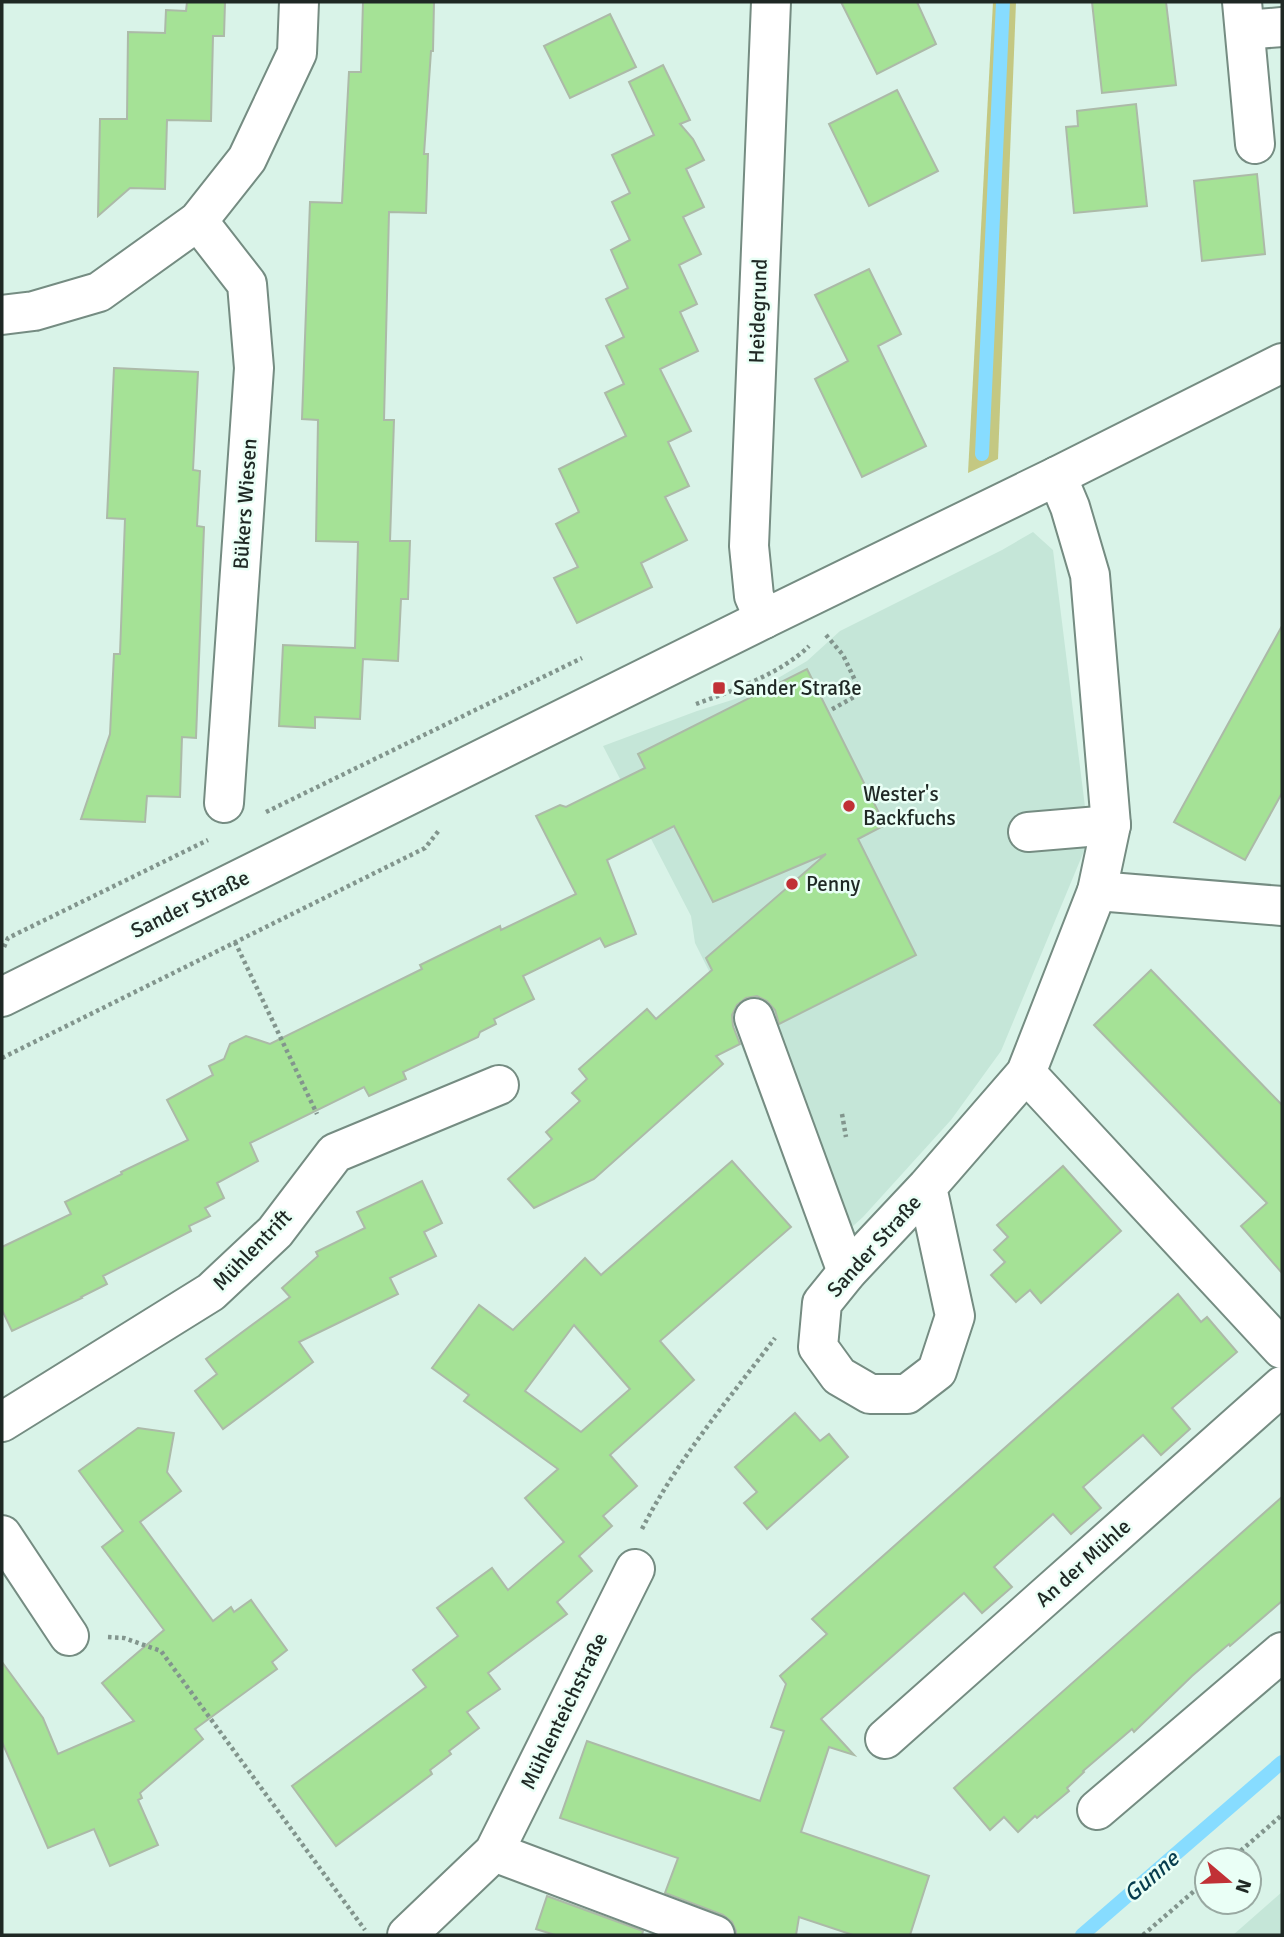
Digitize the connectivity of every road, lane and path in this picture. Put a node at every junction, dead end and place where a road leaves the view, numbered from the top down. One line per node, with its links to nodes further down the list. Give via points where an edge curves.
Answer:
1 (299, 2): 6 (street, via 297,53 247,159)
2 (771, 2): 10 (street, Heidegrund, via 749,546 754,596)
3 (1243, 16): 4 (street); 5 (street)
4 (1282, 26)
5 (1255, 144)
6 (198, 221): 7 (street, via 99,292 34,312); 13 (street, Bükers Wiesen, via 247,284 254,368)
7 (2, 315)
8 (1282, 363): 9 (street, Sander Straße)
9 (1057, 476): 10 (street, Sander Straße); 15 (street, Sander Straße, via 1090,575)
10 (764, 619): 20 (street, Sander Straße)
11 (824, 632): 12 (path, via 843,655 862,694)
12 (828, 711)
13 (224, 803)
14 (446, 822): 19 (path, via 425,848)
15 (1111, 825): 16 (street); 17 (street, Sander Straße)
16 (1028, 832)
17 (1097, 891): 18 (street); 23 (street, Sander Straße)
18 (1282, 906)
19 (235, 942): 22 (path); 25 (path)
20 (2, 998)
21 (754, 1018): 27 (street)
22 (2, 1058)
23 (1026, 1073): 26 (street, Sander Straße); 29 (street)
24 (499, 1085): 25 (street)
25 (335, 1153): 31 (street, Mühlentrift, via 275,1232 211,1292)
26 (927, 1187): 27 (street, Sander Straße); 28 (street, Sander Straße, via 954,1316 937,1371 907,1394 870,1394 839,1376 818,1347)
27 (847, 1272): 28 (street, Sander Straße)
28 (822, 1303): 33 (path, via 787,1321 684,1460 630,1552)
29 (1282, 1349)
30 (1282, 1386): 36 (street, An der Mühle)
31 (2, 1422)
32 (2, 1535): 34 (street)
33 (635, 1569): 40 (street, Mühlenteichstraße)
34 (69, 1636): 42 (path, via 124,1638 161,1651)
35 (1282, 1652): 37 (street)
36 (884, 1739)
37 (1097, 1811)
38 (1282, 1815): 39 (path)
39 (1246, 1846)
40 (494, 1852): 43 (street, Mühlenteichstraße); 44 (street)
41 (1193, 1892): 45 (path)
42 (369, 1935)
43 (407, 1935)
44 (715, 1935)
45 (1143, 1935)

